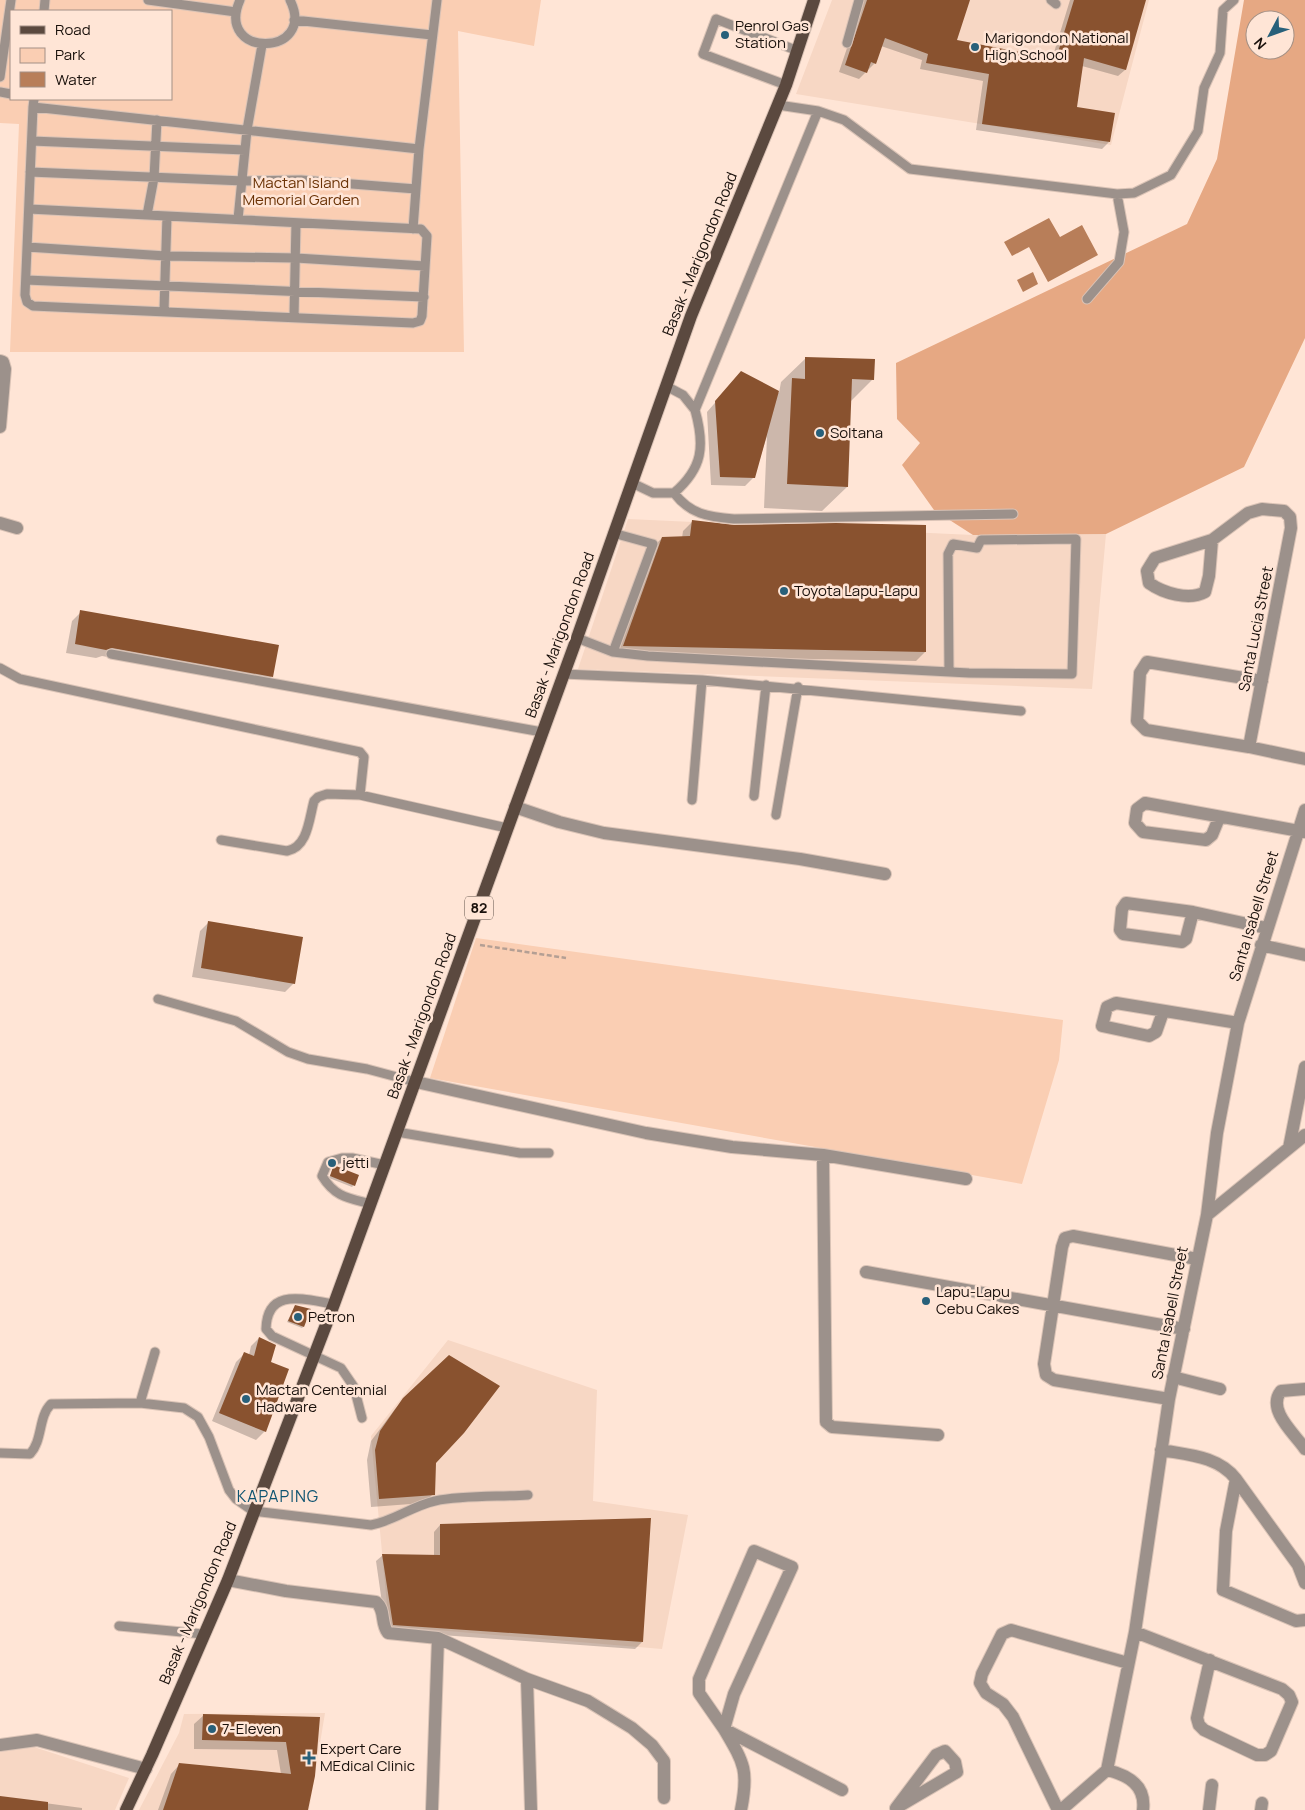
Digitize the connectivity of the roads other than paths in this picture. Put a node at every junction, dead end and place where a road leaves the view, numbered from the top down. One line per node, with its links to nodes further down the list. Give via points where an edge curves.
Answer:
1 (11, 0): 11 (lane)
2 (148, 0): 9 (lane)
3 (240, 0): 9 (lane)
4 (290, 0): 10 (lane)
5 (437, 0): 12 (lane)
6 (814, 0): 15 (main road, Basak - Marigondon Road / 82)
7 (859, 0): 13 (lane)
8 (1234, 0): 32 (lane, via 1223,10 1220,53 1204,88 1198,131 1176,168 1171,175 1134,192)
9 (236, 12): 14 (lane, via 236,23 242,34 251,42)
10 (294, 20): 12 (lane); 14 (lane, via 283,39)
11 (4, 26): 16 (lane)
12 (432, 35): 26 (lane)
13 (847, 43)
14 (262, 45): 23 (lane)
15 (798, 50): 18 (main road, Basak - Marigondon Road / 82); 18 (lane, via 716,19 703,54)
16 (1, 63): 17 (lane)
17 (0, 77)
18 (786, 85): 20 (main road, Basak - Marigondon Road / 82)
19 (33, 103): 22 (lane); 24 (lane)
20 (778, 104): 21 (lane); 51 (main road, Basak - Marigondon Road / 82, via 691,316)
21 (818, 111): 32 (lane, via 844,120 910,169); 52 (lane)
22 (157, 120): 23 (lane); 25 (lane)
23 (247, 130): 26 (lane); 27 (lane)
24 (32, 141): 25 (lane); 28 (lane)
25 (154, 146): 27 (lane); 29 (lane)
26 (418, 149): 31 (lane)
27 (245, 150): 30 (lane)
28 (30, 172): 29 (lane); 33 (lane)
29 (154, 178): 30 (lane); 34 (lane)
30 (244, 181): 31 (lane, via 301,180); 36 (lane)
31 (416, 189): 38 (lane)
32 (1117, 194): 47 (lane, via 1124,232 1119,262)
33 (29, 209): 34 (lane); 39 (lane)
34 (148, 215): 35 (lane)
35 (167, 216): 36 (lane); 40 (lane)
36 (238, 220): 37 (lane)
37 (296, 222): 38 (lane); 41 (lane)
38 (413, 229): 42 (lane, via 421,229 427,236)
39 (27, 247): 40 (lane); 43 (lane)
40 (166, 256): 41 (lane); 44 (lane)
41 (296, 258): 42 (lane); 45 (lane)
42 (425, 266): 46 (lane)
43 (26, 280): 44 (lane); 48 (lane, via 25,295 33,306)
44 (165, 285): 45 (lane); 48 (lane)
45 (295, 290): 46 (lane); 49 (lane)
46 (424, 297): 49 (lane, via 422,316 413,323)
47 (1087, 299)
48 (164, 311): 49 (lane)
49 (294, 317)
50 (0, 361): 53 (street, via 5,369)
51 (666, 386): 52 (lane, via 683,395); 54 (main road, Basak - Marigondon Road / 82)
52 (695, 410): 55 (lane, via 700,443 697,465 688,481)
53 (0, 427)
54 (632, 483): 55 (lane, via 653,492); 59 (main road, Basak - Marigondon Road / 82)
55 (674, 493): 56 (lane, via 696,513 713,518)
56 (1013, 514)
57 (0, 523): 58 (street)
58 (17, 528)
59 (613, 533): 61 (main road, Basak - Marigondon Road / 82); 62 (lane, via 654,544)
60 (1212, 540): 60 (street, via 1156,558 1147,571 1149,583 1161,591 1198,596 1205,592); 68 (street, Santa Lucia Street, via 1248,513 1262,509 1284,511 1290,517 1292,528)
61 (577, 638): 62 (lane); 66 (main road, Basak - Marigondon Road / 82)
62 (613, 652): 65 (lane)
63 (111, 654): 72 (lane)
64 (0, 668): 75 (lane, via 20,679 360,752 364,757)
65 (949, 671): 65 (lane, via 1072,674 1076,539 981,540 976,548 953,544 948,554)
66 (563, 674): 67 (lane); 72 (main road, Basak - Marigondon Road / 82)
67 (702, 680): 69 (lane); 77 (lane)
68 (1262, 681): 73 (street, Santa Lucia Street); 73 (street, via 1147,662 1140,673 1138,721 1146,730)
69 (766, 685): 70 (lane); 76 (lane)
70 (798, 687): 71 (lane); 80 (lane)
71 (1021, 711)
72 (542, 732): 78 (main road, Basak - Marigondon Road / 82)
73 (1249, 747): 74 (street)
74 (1305, 759)
75 (360, 795): 82 (lane); 84 (lane, via 327,794 318,797 302,844 295,849 287,851)
76 (754, 796)
77 (692, 800)
78 (515, 807): 82 (main road, Basak - Marigondon Road / 82); 85 (street, via 558,822 604,832)
79 (1305, 810): 83 (street, Santa Isabell Street)
80 (776, 815)
81 (1219, 818): 81 (street, via 1145,803 1138,809 1136,823 1143,832 1206,840 1212,835); 83 (street)
82 (508, 828): 94 (main road, Basak - Marigondon Road / 82)
83 (1301, 831): 87 (street, Santa Isabell Street)
84 (221, 840)
85 (885, 874)
86 (1193, 912): 86 (street, via 1126,903 1122,908 1120,930 1123,934 1182,942 1186,939); 87 (street)
87 (1266, 928): 88 (street, Santa Isabell Street)
88 (1261, 945): 89 (street); 92 (street, Santa Isabell Street)
89 (1305, 955)
90 (158, 999): 94 (lane, via 236,1021 288,1052 308,1059 367,1069)
91 (1163, 1012): 92 (street)
92 (1238, 1023): 103 (street, Santa Isabell Street, via 1217,1134)
93 (1305, 1067): 97 (street)
94 (416, 1082): 95 (main road, Basak - Marigondon Road / 82); 99 (street, via 646,1133 732,1147)
95 (396, 1132): 98 (lane, via 520,1153); 100 (main road, Basak - Marigondon Road / 82)
96 (1305, 1135): 97 (street)
97 (1289, 1148): 103 (street)
98 (549, 1153)
99 (823, 1155): 101 (street); 117 (street, via 826,1422 832,1426)
100 (384, 1165): 102 (main road, Basak - Marigondon Road / 82); 102 (lane, via 342,1158 328,1162 322,1176 331,1190)
101 (966, 1179)
102 (371, 1204): 106 (main road, Basak - Marigondon Road / 82)
103 (1207, 1215): 104 (street, Santa Isabell Street)
104 (1197, 1259): 107 (street, via 1073,1236 1065,1238); 108 (street, Santa Isabell Street)
105 (866, 1272): 107 (street)
106 (334, 1304): 110 (main road, Basak - Marigondon Road / 82); 110 (lane, via 290,1298 279,1301 266,1322 266,1329 272,1336)
107 (1053, 1304): 108 (street); 114 (street, via 1044,1364 1046,1375 1054,1380)
108 (1184, 1329): 111 (street, Santa Isabell Street)
109 (155, 1352): 115 (lane)
110 (314, 1354): 116 (lane, via 341,1368 354,1386); 123 (main road, Basak - Marigondon Road / 82)
111 (1173, 1377): 112 (street); 114 (street, Santa Isabell Street)
112 (1220, 1389)
113 (1305, 1389): 118 (street, via 1281,1391 1277,1406 1284,1422)
114 (1169, 1399): 119 (street, Santa Isabell Street)
115 (140, 1403): 120 (lane, via 51,1404 46,1409 37,1443 30,1454); 123 (lane, via 184,1408 198,1417 229,1490)
116 (362, 1418)
117 (938, 1435)
118 (1304, 1446)
119 (1161, 1450): 121 (street, via 1208,1458 1228,1468); 128 (street, Santa Isabell Street)
120 (0, 1453)
121 (1236, 1479): 125 (street, via 1298,1565); 126 (street, via 1226,1531 1223,1590 1296,1621)
122 (528, 1495): 123 (lane, via 437,1500 416,1506 386,1523 371,1526)
123 (253, 1511): 124 (main road, Basak - Marigondon Road / 82)
124 (228, 1580): 129 (main road, Basak - Marigondon Road / 82); 130 (street, via 376,1602 382,1609 384,1628 388,1633)
125 (1305, 1583)
126 (1305, 1620)
127 (119, 1626): 129 (lane)
128 (1134, 1632): 131 (street); 132 (street, Santa Isabell Street)
129 (203, 1634): 136 (main road, Basak - Marigondon Road / 82)
130 (438, 1638): 133 (street); 143 (street)
131 (1210, 1660): 131 (street, via 1282,1689 1289,1695 1292,1702 1271,1751 1257,1755 1199,1725 1197,1718)
132 (1128, 1663): 137 (street, Santa Isabell Street); 146 (street, via 1011,1630 1002,1634 982,1674 980,1683 986,1693 1004,1704 1013,1717)
133 (527, 1678): 140 (street, via 588,1701 632,1728 652,1745 664,1761); 144 (street)
134 (724, 1729): 134 (street, via 734,1694 792,1568 754,1552 699,1679 699,1693); 139 (street); 145 (street, via 743,1762 745,1789)
135 (0, 1745): 136 (street, via 37,1740)
136 (146, 1770): 142 (main road, Basak - Marigondon Road / 82)
137 (1107, 1770): 146 (street); 147 (street, via 1123,1774 1134,1782 1142,1792)
138 (1212, 1785): 148 (street)
139 (842, 1790)
140 (664, 1798)
141 (896, 1809): 141 (street, via 956,1772 956,1762 945,1751 936,1755)
142 (126, 1810)
143 (432, 1810)
144 (531, 1810)
145 (741, 1810)
146 (1060, 1810)
147 (1143, 1810)
148 (1209, 1810)

